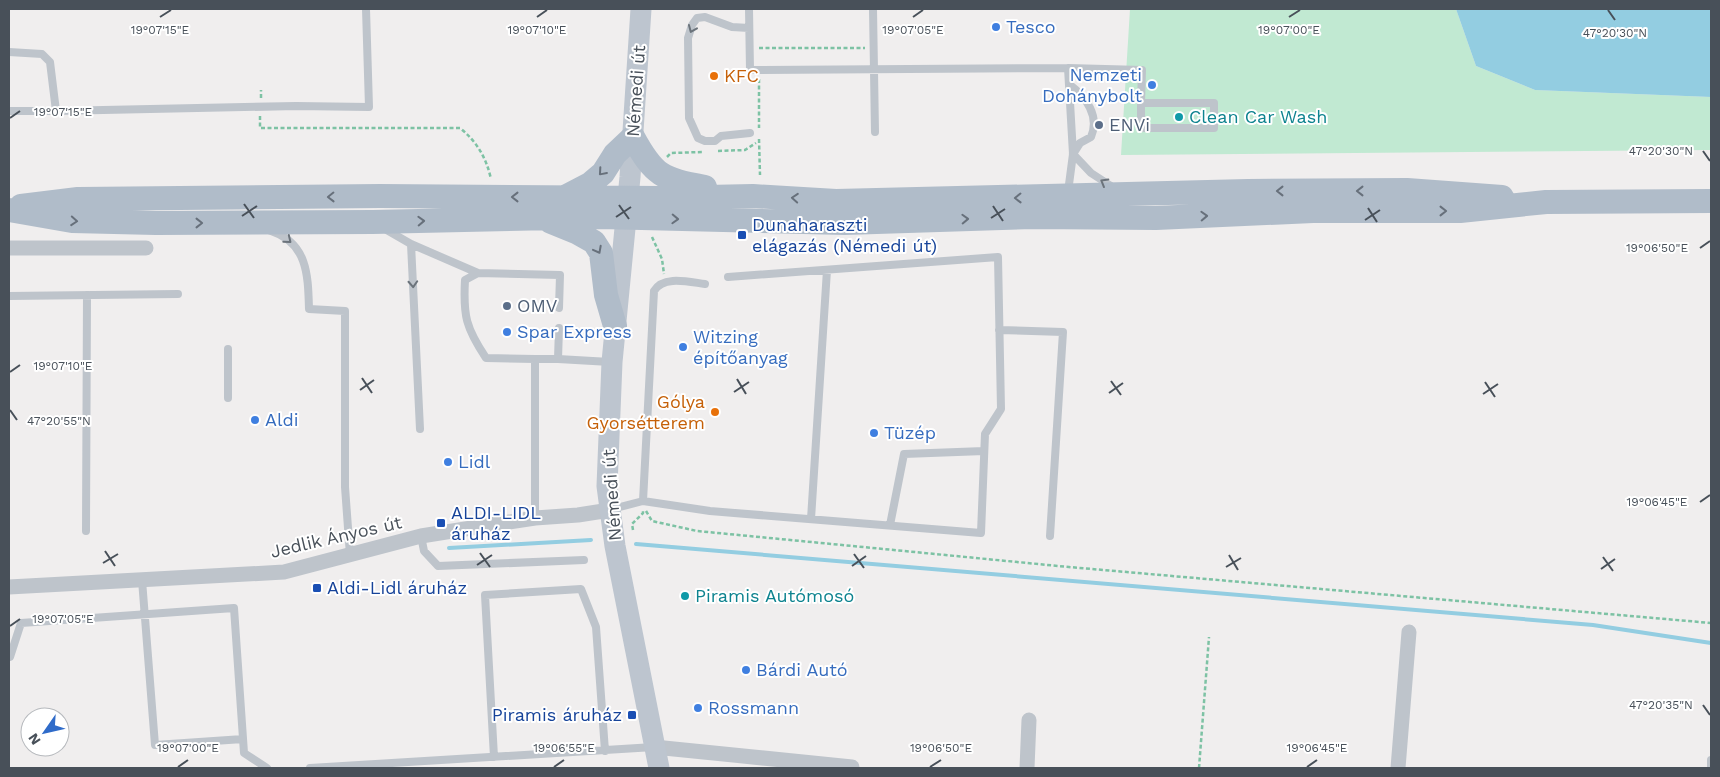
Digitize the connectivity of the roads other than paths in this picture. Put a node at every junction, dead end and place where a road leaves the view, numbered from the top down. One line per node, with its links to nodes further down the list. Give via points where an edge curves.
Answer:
1 (366, 9): 12 (lane, via 369,107)
2 (641, 9): 15 (main road, Némedi út)
3 (749, 9): 5 (lane)
4 (873, 9): 8 (lane)
5 (750, 28): 8 (lane, via 750,70); 14 (lane, one-way to 14, via 697,18 688,38 689,118 698,138 715,141 722,136)
6 (9, 52): 12 (lane, via 42,54 50,62)
7 (1068, 68): 8 (lane); 9 (lane); 10 (lane, via 1142,70)
8 (873, 69): 13 (lane)
9 (1070, 85): 16 (lane); 16 (lane, via 1090,106 1094,118 1091,137)
10 (1141, 103): 10 (lane, via 1214,103 1214,128 1141,128)
11 (9, 111): 12 (lane)
12 (56, 111)
13 (874, 132)
14 (750, 133)
15 (633, 137): 17 (main road, via 655,172 673,181); 19 (main road, one-way to 19, via 615,154 603,174); 23 (main road, Némedi út)
16 (1073, 154): 18 (lane, one-way to 16, via 1105,184); 22 (lane)
17 (756, 185): 22 (main road, one-way to 17, via 836,201); 23 (main road)
18 (1145, 195): 21 (main road, one-way to 18, via 1407,190); 22 (main road)
19 (564, 197): 23 (main road); 24 (main road, one-way to 24, via 78,199 30,204)
20 (1711, 201): 21 (main road)
21 (1546, 202): 22 (main road, one-way to 21, via 1460,211)
22 (1078, 206): 25 (main road); 25 (lane, via 1055,206)
23 (627, 208): 25 (main road, one-way to 25, via 845,223); 26 (main road); 40 (main road, Némedi út)
24 (9, 210): 28 (main road, one-way to 28, via 72,221)
25 (1033, 217)
26 (542, 218): 27 (main road, one-way to 26); 40 (main road, one-way to 40, via 594,242 601,253 606,295)
27 (373, 222): 28 (main road); 29 (lane)
28 (243, 223): 58 (lane, one-way to 58, via 288,238 296,248 308,270 309,309 345,311 345,487)
29 (411, 244): 33 (lane); 48 (lane, one-way to 48)
30 (9, 248): 31 (street)
31 (146, 248)
32 (827, 270): 34 (lane); 42 (lane, via 998,258); 53 (lane)
33 (478, 273): 39 (lane, via 560,276); 44 (lane, via 466,280 465,318 471,336 486,358)
34 (728, 277)
35 (705, 284): 50 (lane, via 664,282 654,291)
36 (178, 294): 37 (lane)
37 (87, 295): 38 (lane); 55 (lane)
38 (9, 296)
39 (559, 308)
40 (615, 326): 46 (main road, Némedi út)
41 (559, 328): 45 (lane)
42 (999, 330): 49 (lane, via 1001,409 985,434); 57 (lane, via 1063,332)
43 (228, 349): 47 (lane)
44 (535, 360): 45 (lane); 52 (lane)
45 (558, 360): 46 (lane)
46 (612, 362): 51 (main road, Némedi út, via 607,459)
47 (228, 398)
48 (420, 429)
49 (984, 451): 54 (lane, via 904,454); 54 (lane, via 981,533)
50 (643, 501): 51 (lane); 53 (lane, via 710,511)
51 (610, 510): 52 (street, Jedlik Ányos út); 67 (main road, Némedi út)
52 (535, 518): 56 (street, Jedlik Ányos út)
53 (811, 519): 54 (lane)
54 (890, 526)
55 (86, 531)
56 (421, 536): 58 (street, Jedlik Ányos út); 59 (lane, via 424,551 438,566)
57 (1050, 536)
58 (350, 555): 60 (street, Jedlik Ányos út, via 284,572)
59 (584, 560)
60 (142, 580): 61 (street, Jedlik Ányos út); 62 (lane)
61 (9, 587)
62 (145, 615): 64 (lane, via 21,623); 66 (lane, via 155,745); 66 (lane, via 234,608)
63 (1409, 632): 76 (street)
64 (10, 656)
65 (1029, 720): 75 (street)
66 (243, 740): 72 (lane, via 244,753)
67 (654, 747): 68 (lane); 71 (street); 74 (main road, Némedi út)
68 (605, 751): 69 (lane); 69 (lane, via 596,626 581,589 485,595)
69 (494, 757): 73 (lane)
70 (1711, 760): 77 (lane)
71 (852, 767)
72 (267, 768)
73 (310, 768)
74 (659, 768)
75 (1027, 768)
76 (1398, 768)
77 (1711, 768)

